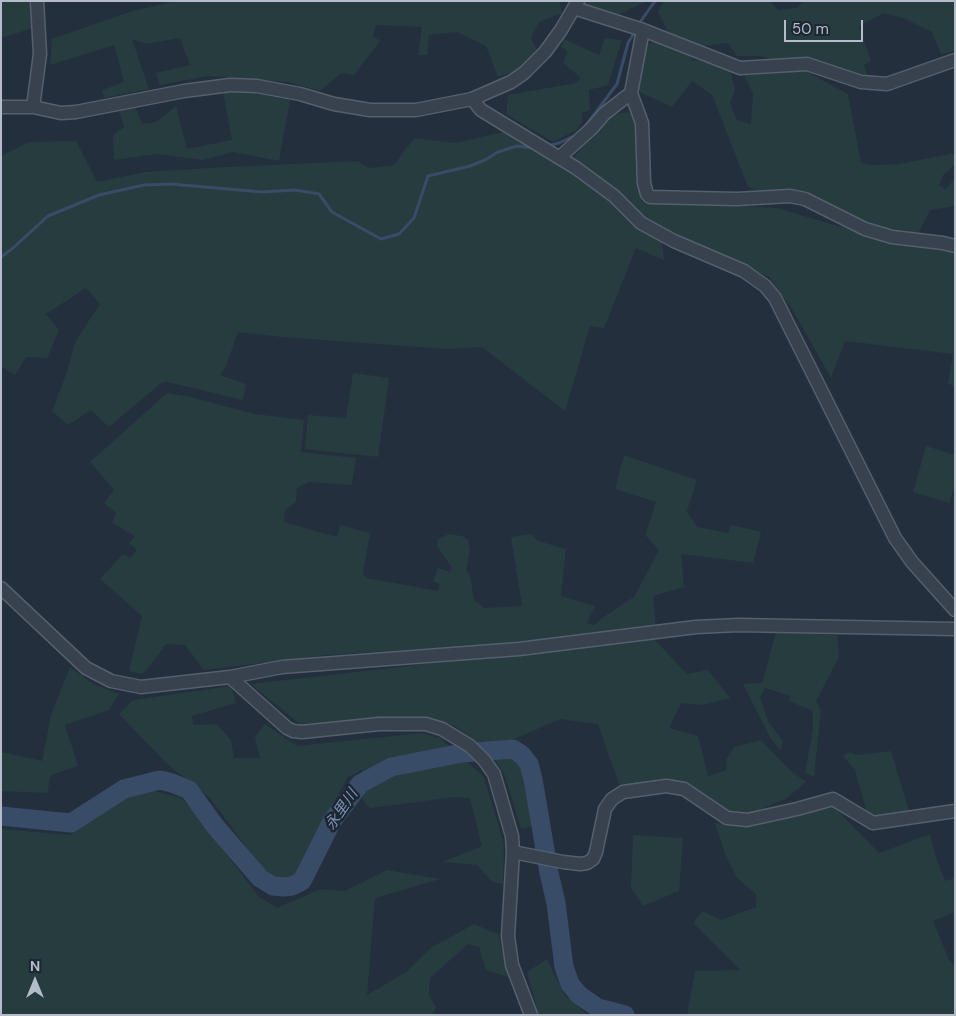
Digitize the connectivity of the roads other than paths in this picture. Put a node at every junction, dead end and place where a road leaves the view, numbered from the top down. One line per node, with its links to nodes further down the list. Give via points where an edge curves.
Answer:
1 (37, 1): 8 (street, via 40,54)
2 (576, 5): 3 (street); 6 (street, via 545,52 524,73)
3 (638, 28): 4 (street, via 740,68 807,64 862,82 887,84); 5 (street)
4 (955, 60)
5 (630, 93): 9 (street); 10 (street, via 642,123 644,183 650,197 737,199 790,196 805,199 865,229 892,237)
6 (472, 99): 8 (street, via 416,110 370,110 300,94 230,85 76,112 61,113); 9 (street, via 481,110)
7 (1, 107): 8 (street)
8 (33, 107)
9 (560, 157): 12 (street, via 614,196 641,223 744,271 776,298 895,538)
10 (955, 246)
11 (1, 588): 14 (street, via 86,668 111,681 141,687)
12 (955, 610)
13 (955, 630): 14 (street, via 696,627 519,649 282,667)
14 (230, 677): 16 (street, via 293,731 426,724 442,729 470,746 494,774)
15 (955, 811): 16 (street, via 874,823 833,798 747,820 728,818 684,789 666,786 623,792 612,799 605,809 593,859 580,864)
16 (519, 853): 17 (street, via 508,936 512,965)
17 (531, 1015)

